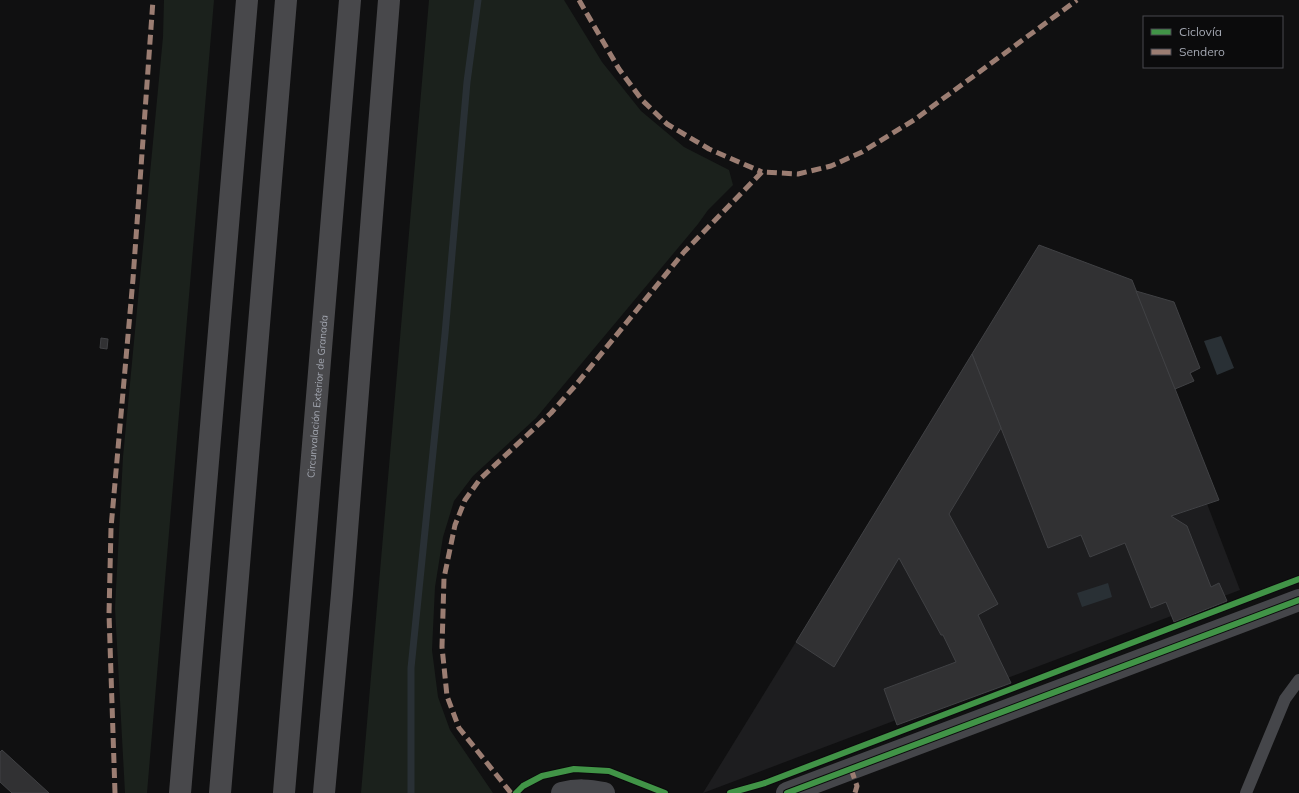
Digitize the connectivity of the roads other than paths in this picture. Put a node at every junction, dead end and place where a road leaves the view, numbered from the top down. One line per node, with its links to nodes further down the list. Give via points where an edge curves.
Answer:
1 (246, 0): 7 (highway)
2 (286, 0): 8 (highway)
3 (350, 0): 9 (highway, Circunvalación Exterior de Granada)
4 (389, 0): 10 (highway)
5 (1299, 600): 13 (street)
6 (1299, 680): 14 (lane, via 1285,699)
7 (180, 793)
8 (220, 793)
9 (284, 793)
10 (324, 793)
11 (562, 793): 12 (street, via 590,790)
12 (604, 793)
13 (787, 793)
14 (1246, 793)

